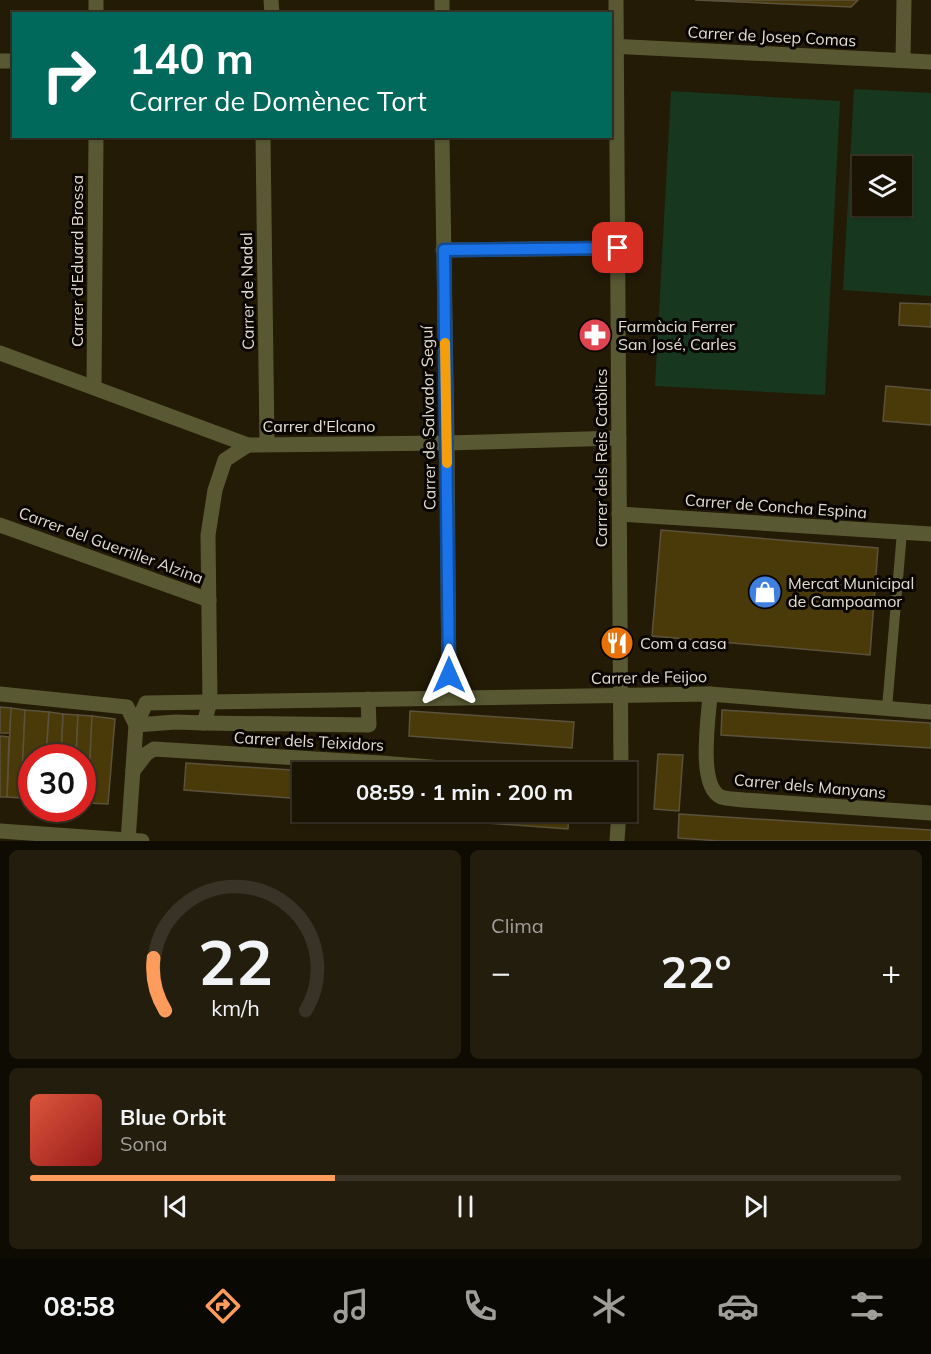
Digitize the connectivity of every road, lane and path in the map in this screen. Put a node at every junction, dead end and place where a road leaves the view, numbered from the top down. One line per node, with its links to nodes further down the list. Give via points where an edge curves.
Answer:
1 (616, 0): 3 (street, Carrer dels Reis Catòlics)
2 (904, 0): 4 (street)
3 (614, 46): 4 (street, Carrer de Josep Comas); 9 (street, Carrer dels Reis Catòlics)
4 (903, 60): 5 (street, Carrer de Josep Comas)
5 (931, 62)
6 (96, 138): 12 (street, Carrer d'Eduard Brossa)
7 (263, 138): 15 (street, Carrer de Nadal)
8 (442, 138): 10 (street, Carrer de Salvador Seguí)
9 (618, 248): 10 (street); 13 (street, Carrer dels Reis Catòlics)
10 (444, 250): 14 (street, Carrer de Salvador Seguí)
11 (0, 353): 12 (street, Carrer d'Elcano)
12 (94, 387): 16 (street, Carrer d'Elcano)
13 (619, 438): 14 (street, Carrer d'Elcano); 17 (street, Carrer dels Reis Catòlics)
14 (447, 443): 15 (street, Carrer d'Elcano); 25 (street, Carrer de Salvador Seguí)
15 (266, 444): 16 (street, Carrer d'Elcano)
16 (248, 445): 21 (street, via 225,460 215,490 208,535)
17 (620, 513): 19 (street, Carrer de Concha Espina); 24 (street, Carrer dels Reis Catòlics)
18 (0, 525): 21 (street, Carrer del Guerriller Alzina)
19 (902, 532): 20 (street, Carrer de Concha Espina); 28 (lane)
20 (931, 534)
21 (209, 600): 27 (street)
22 (0, 694): 31 (street, via 127,707)
23 (710, 694): 24 (street, Carrer de Feijoo); 28 (street, Carrer de Feijoo); 35 (street, Carrer dels Manyans, via 708,775 712,789 721,796)
24 (621, 696): 25 (street, Carrer de Feijoo); 33 (street, Carrer dels Reis Catòlics)
25 (449, 698): 26 (street, Carrer de Feijoo)
26 (368, 699): 27 (street, Carrer de Feijoo); 30 (street, via 369,725)
27 (210, 702): 30 (street); 31 (street, Carrer de Feijoo, via 146,703)
28 (887, 708): 29 (street, Carrer de Feijoo)
29 (931, 712)
30 (204, 723): 31 (street)
31 (136, 725): 34 (street)
32 (365, 762): 34 (street, Carrer dels Teixidors, via 154,749)
33 (621, 762)
34 (132, 771): 38 (street)
35 (931, 813)
36 (618, 822): 39 (street)
37 (0, 831): 38 (street)
38 (132, 841)
39 (617, 841)

